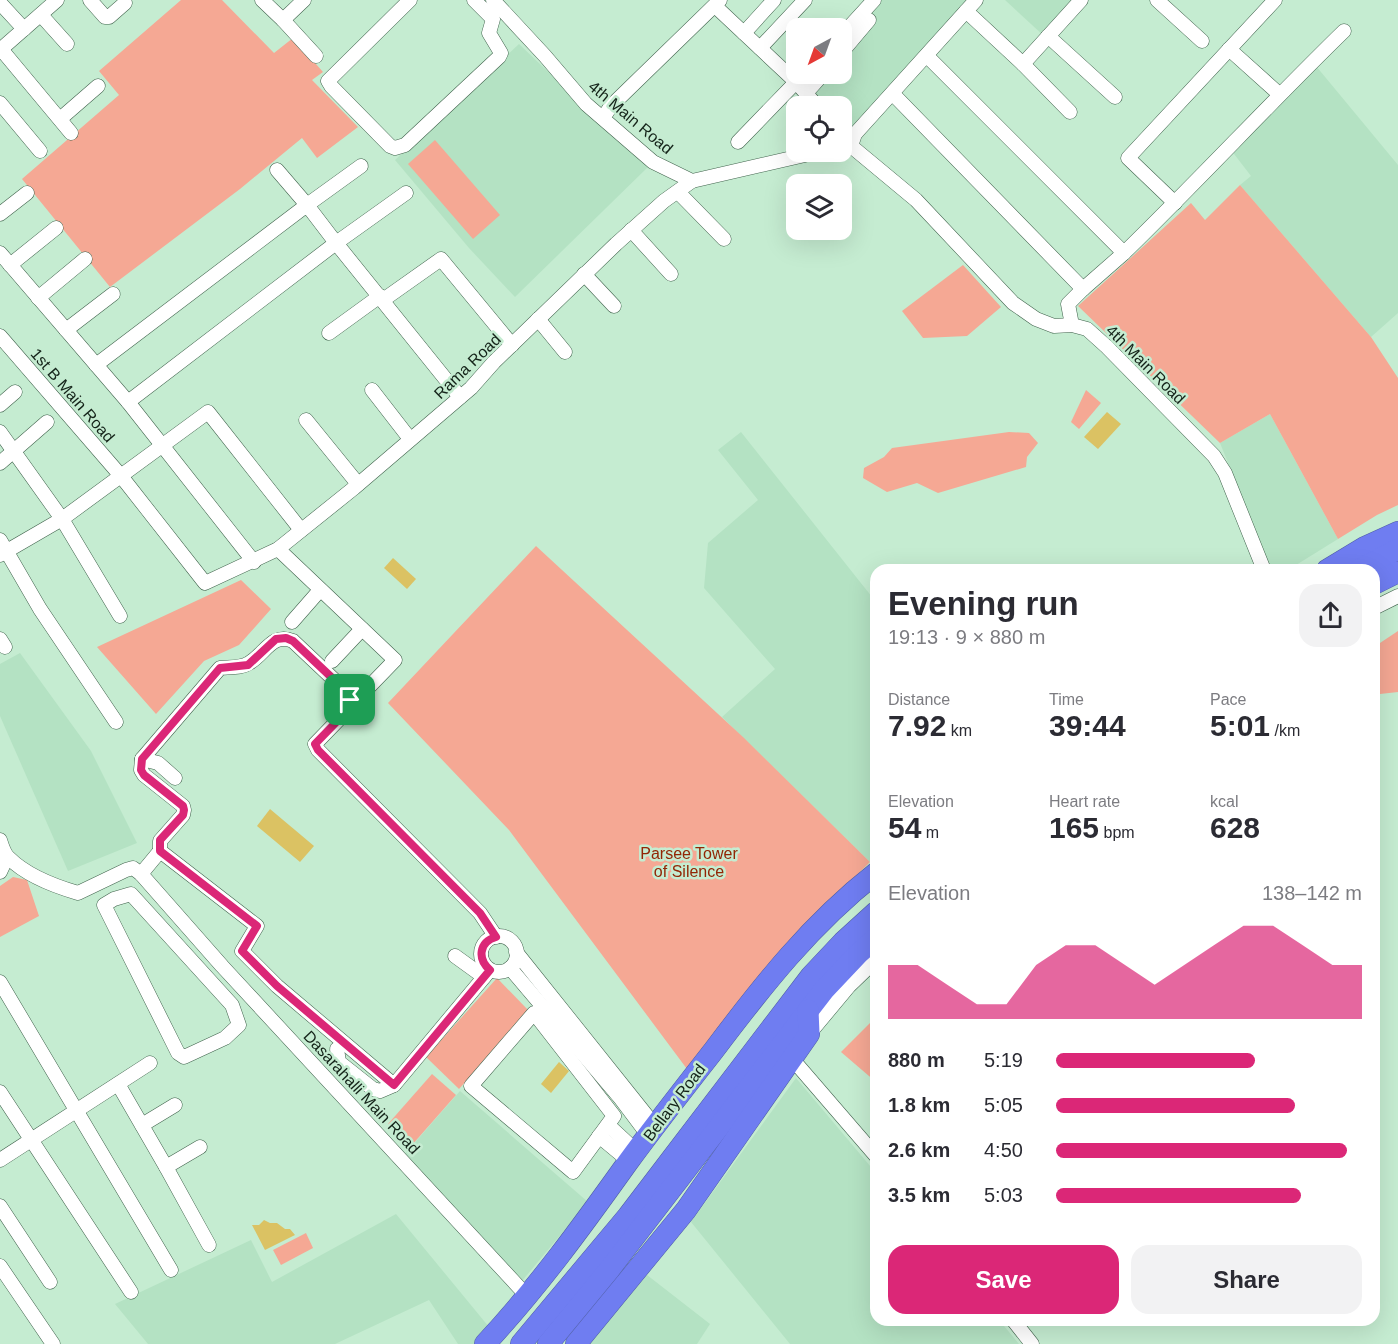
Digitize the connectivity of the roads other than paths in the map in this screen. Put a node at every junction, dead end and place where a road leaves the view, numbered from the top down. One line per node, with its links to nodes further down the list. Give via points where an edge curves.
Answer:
1 (57, 0): 19 (street)
2 (90, 0): 16 (street, via 105,17)
3 (262, 0): 20 (street)
4 (304, 0): 20 (street)
5 (410, 0): 6 (street, via 328,81 395,148 405,145 499,57 501,53 489,33 493,19)
6 (474, 0)
7 (493, 0): 44 (street, 4th Main Road)
8 (774, 0): 25 (street)
9 (805, 0): 30 (street)
10 (874, 0): 22 (street)
11 (976, 0): 18 (street)
12 (1081, 0): 26 (street)
13 (1157, 0): 28 (street)
14 (1275, 0): 32 (street)
15 (0, 3): 23 (street)
16 (125, 3)
17 (718, 3): 25 (street); 44 (street)
18 (966, 11): 34 (street); 35 (street)
19 (41, 15): 23 (street); 29 (street)
20 (283, 20): 33 (street)
21 (869, 20): 27 (street)
22 (852, 24)
23 (24, 29): 31 (street)
24 (1344, 31): 40 (street)
25 (744, 33): 30 (street)
26 (1048, 36): 35 (street); 41 (street)
27 (852, 40)
28 (1202, 41)
29 (67, 45)
30 (760, 48): 36 (street)
31 (1, 49): 45 (street)
32 (1229, 49): 40 (street); 58 (street, via 1128,158)
33 (316, 56)
34 (927, 56): 39 (street); 66 (street)
35 (1023, 64): 43 (street)
36 (786, 70)
37 (800, 84): 48 (street)
38 (98, 86): 45 (street)
39 (892, 94): 47 (street); 71 (street)
40 (1279, 94): 58 (street)
41 (1115, 97)
42 (0, 103): 50 (street)
43 (1070, 112)
44 (603, 118): 54 (street, 4th Main Road, via 653,162)
45 (60, 119): 46 (street)
46 (71, 133)
47 (852, 136)
48 (738, 142)
49 (852, 149): 77 (street, 4th Main Road, via 916,200 1013,303 1054,326)
50 (40, 151)
51 (786, 159): 54 (street)
52 (361, 166): 59 (street)
53 (277, 170): 59 (street)
54 (692, 181): 55 (street, Rama Road)
55 (678, 192): 62 (street, Rama Road); 63 (street)
56 (27, 193): 60 (street)
57 (406, 193): 64 (street)
58 (1175, 204): 66 (street)
59 (307, 205): 64 (street); 83 (street)
60 (0, 214)
61 (56, 228): 68 (street)
62 (632, 230): 69 (street, Rama Road); 70 (street)
63 (723, 239)
64 (336, 243): 74 (street); 87 (street)
65 (0, 253): 68 (street)
66 (1124, 253): 71 (street)
67 (85, 259): 73 (street)
68 (10, 265): 73 (street)
69 (585, 274): 75 (street); 76 (street, Rama Road)
70 (671, 274)
71 (1083, 289): 77 (street, via 1068,304)
72 (113, 294): 78 (street)
73 (38, 298): 78 (street)
74 (381, 298): 79 (street); 81 (street, via 441,260); 86 (street)
75 (614, 306)
76 (538, 319): 81 (street, Rama Road); 82 (street)
77 (1072, 325): 105 (street, 4th Main Road, via 1087,329 1107,347 1214,456 1225,473)
78 (66, 330): 83 (street)
79 (329, 333)
80 (0, 336): 96 (street, 1st B Main Road)
81 (512, 345): 86 (street, Rama Road)
82 (564, 352)
83 (96, 365): 87 (street)
84 (372, 390): 92 (street)
85 (15, 392): 88 (street)
86 (460, 397): 92 (street, Rama Road)
87 (128, 402): 93 (street)
88 (0, 405)
89 (306, 420): 97 (street)
90 (47, 422): 94 (street)
91 (0, 432): 94 (street)
92 (410, 439): 97 (street, Rama Road)
93 (162, 446): 96 (street); 99 (street, via 208,412); 104 (street)
94 (15, 451): 95 (street); 98 (street)
95 (0, 463)
96 (121, 476): 98 (street); 104 (street, 1st B Main Road, via 205,584)
97 (358, 484): 99 (street, Rama Road)
98 (62, 519): 101 (street); 113 (street)
99 (301, 530): 102 (street, Rama Road)
100 (1398, 532): 106 (highway)
101 (2, 549): 118 (street)
102 (278, 549): 104 (street, Rama Road); 110 (street)
103 (1398, 549): 107 (highway)
104 (254, 562)
105 (1262, 564)
106 (1337, 564)
107 (1370, 564)
108 (1398, 572): 109 (highway)
109 (1380, 581)
110 (320, 590): 114 (street); 115 (street)
111 (1398, 597): 112 (street)
112 (1380, 605)
113 (120, 616)
114 (292, 622)
115 (362, 629): 116 (street); 117 (street, via 395,660)
116 (332, 661)
117 (366, 690)
118 (116, 722)
119 (142, 759): 120 (street, via 158,764); 122 (street, via 144,775 184,810 160,840); 128 (street, via 220,668 248,665 276,639 293,641 346,691 350,700 347,711 315,744 318,750 480,913)
120 (175, 778)
121 (0, 840): 123 (street)
122 (160, 851): 125 (street); 146 (street, via 257,926 242,951 277,986)
123 (7, 857): 124 (street); 125 (street, via 40,879 78,893 126,870 133,868)
124 (0, 872)
125 (141, 874): 132 (street, Dasarahalli Main Road)
126 (870, 878): 153 (highway, Bellary Road, via 816,925 781,964)
127 (870, 917): 160 (highway, Bellary Road, via 811,976)
128 (496, 937): 130 (street, via 507,939); 135 (street, via 486,942 481,951)
129 (870, 943): 140 (highway, Bellary Road)
130 (516, 952): 134 (street); 153 (street)
131 (455, 956): 135 (street)
132 (222, 966): 136 (street, Dasarahalli Main Road); 137 (street)
133 (870, 966): 141 (street)
134 (510, 968): 135 (street); 153 (street, via 621,1099)
135 (487, 974): 146 (street)
136 (232, 977): 139 (street); 165 (street, Dasarahalli Main Road)
137 (209, 978): 139 (street); 139 (street, via 131,894 104,905 178,1053 184,1058 225,1038 239,1025 232,1005)
138 (0, 982): 149 (street)
139 (218, 989)
140 (808, 1010): 141 (highway); 143 (highway, Bellary Road)
141 (809, 1034): 143 (highway)
142 (337, 1049): 146 (street, via 339,1062 373,1089 380,1091)
143 (786, 1053): 155 (street); 160 (highway, Bellary Road); 172 (highway, via 686,1210)
144 (150, 1064): 145 (street)
145 (118, 1084): 149 (street); 150 (street)
146 (394, 1085)
147 (0, 1092): 152 (street)
148 (175, 1105): 150 (street)
149 (76, 1109): 152 (street); 162 (street)
150 (142, 1125): 157 (street)
151 (604, 1131): 151 (street, via 614,1116 534,1013 471,1086 573,1172); 153 (street)
152 (32, 1138): 156 (street); 164 (street)
153 (642, 1143): 165 (highway, Bellary Road)
154 (200, 1147): 157 (street)
155 (870, 1149)
156 (0, 1160)
157 (166, 1167): 159 (street)
158 (0, 1206): 163 (street)
159 (209, 1245)
160 (601, 1264): 170 (highway, Bellary Road); 171 (highway, Bellary Road)
161 (0, 1266): 167 (street)
162 (171, 1270)
163 (50, 1282)
164 (131, 1292)
165 (523, 1302): 168 (highway, Bellary Road); 169 (highway)
166 (1018, 1326): 173 (street)
167 (53, 1344)
168 (485, 1344)
169 (507, 1344)
170 (521, 1344)
171 (548, 1344)
172 (576, 1344)
173 (1032, 1344)

